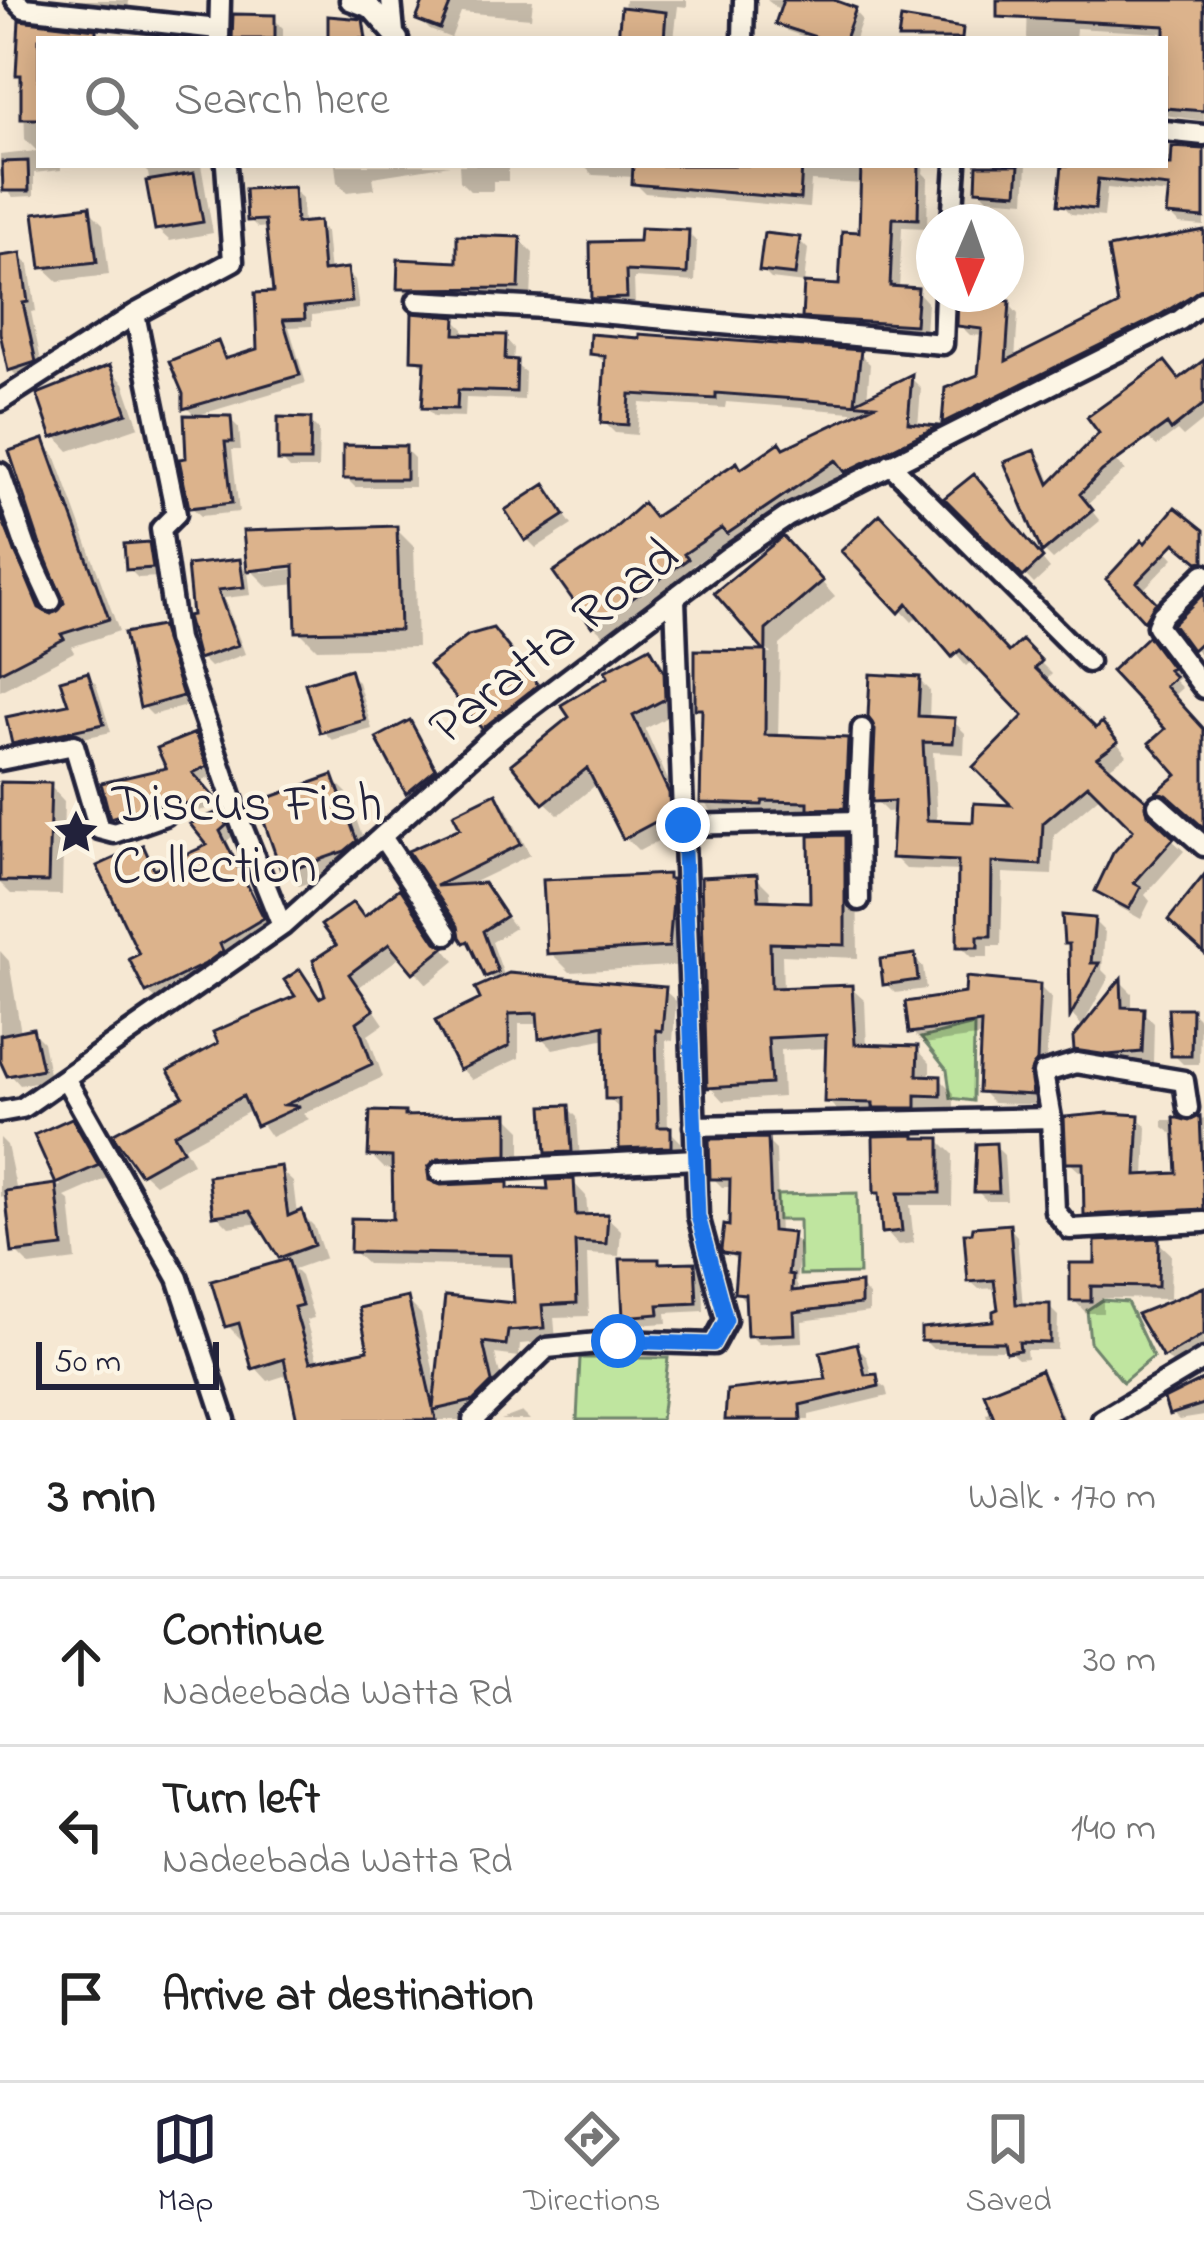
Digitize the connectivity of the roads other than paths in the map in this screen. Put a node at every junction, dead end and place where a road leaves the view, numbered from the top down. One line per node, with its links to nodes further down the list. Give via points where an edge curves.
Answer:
1 (16, 0): 6 (street, via 25,8)
2 (220, 0): 6 (street)
3 (350, 0): 7 (street, via 371,8)
4 (391, 0): 7 (street)
5 (744, 0): 8 (street)
6 (219, 34)
7 (396, 36)
8 (743, 36)
9 (1168, 131): 10 (street)
10 (1204, 135)
11 (226, 168): 17 (street, via 232,261)
12 (956, 168): 13 (street)
13 (953, 204)
14 (417, 301): 16 (street, via 943,344)
15 (1204, 302): 19 (street, Paratta Road)
16 (944, 312)
17 (135, 314): 18 (street); 35 (street, via 176,514 161,529 177,639)
18 (0, 401)
19 (890, 464): 22 (street, Paratta Road, via 787,518); 24 (street)
20 (0, 473): 23 (street)
21 (1204, 574): 25 (street, via 1157,626)
22 (675, 599): 31 (street); 32 (street, Paratta Road, via 498,732)
23 (51, 601)
24 (1088, 662)
25 (1204, 688)
26 (862, 729): 30 (street)
27 (0, 760): 29 (street, via 74,745 99,829 114,833)
28 (1157, 805): 33 (street)
29 (165, 815)
30 (858, 821): 31 (street); 34 (street)
31 (683, 825): 41 (street)
32 (382, 837): 35 (street, Paratta Road); 36 (street)
33 (1204, 846)
34 (859, 900)
35 (282, 926): 37 (street, Paratta Road)
36 (448, 934)
37 (65, 1078): 39 (street, Paratta Road, via 22,1108); 46 (street, via 178,1278)
38 (1188, 1108): 40 (street, via 1184,1081 1076,1063 1043,1072)
39 (0, 1112)
40 (1052, 1118): 41 (street); 44 (street, via 1054,1211 1070,1229)
41 (694, 1126): 42 (street)
42 (696, 1159): 43 (street); 47 (street, via 698,1216 726,1320 713,1344 547,1348)
43 (440, 1172)
44 (1204, 1222)
45 (1204, 1359): 48 (street)
46 (225, 1420)
47 (473, 1420)
48 (1102, 1420)

